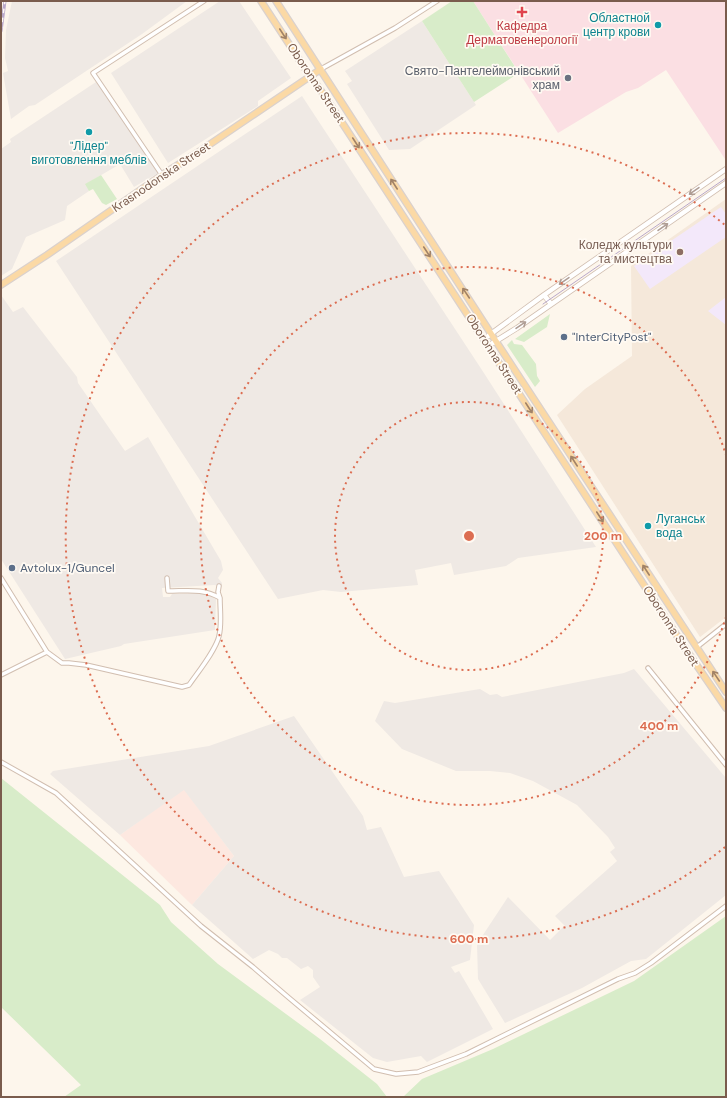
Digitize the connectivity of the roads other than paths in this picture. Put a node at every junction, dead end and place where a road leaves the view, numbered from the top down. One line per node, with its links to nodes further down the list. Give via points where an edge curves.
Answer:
1 (204, 1): 8 (street, via 93,73)
2 (261, 1): 6 (main road, Oboronna Street, one-way to 6)
3 (276, 1): 5 (main road, Oboronna Street)
4 (437, 1): 5 (street)
5 (321, 70): 6 (main road, Krasnodonska Street); 13 (main road, Oboronna Street, one-way to 5)
6 (311, 76): 8 (main road, Krasnodonska Street); 14 (main road, Oboronna Street, one-way to 14)
7 (726, 169): 11 (street, one-way to 11)
8 (162, 175): 10 (main road, Krasnodonska Street)
9 (726, 183): 12 (street, one-way to 9)
10 (1, 285)
11 (544, 295): 12 (street); 13 (street)
12 (551, 304): 15 (street, one-way to 12)
13 (491, 334): 14 (street); 15 (main road, Oboronna Street)
14 (484, 339): 16 (main road, Oboronna Street)
15 (496, 341): 16 (street); 24 (main road, Oboronna Street, one-way to 15)
16 (488, 346): 29 (main road, Oboronna Street, one-way to 29)
17 (1, 578): 25 (street)
18 (167, 578): 20 (street, via 168,591 201,591)
19 (219, 586): 20 (street)
20 (220, 598): 25 (street, via 219,638 189,685 182,686 86,665 62,663)
21 (726, 624): 22 (street)
22 (722, 627): 23 (street); 24 (street)
23 (726, 632)
24 (697, 647): 28 (main road, Oboronna Street, one-way to 24)
25 (47, 652): 27 (street)
26 (648, 668): 31 (street)
27 (1, 675)
28 (726, 692)
29 (726, 708)
30 (1, 762): 32 (street, via 56,793 201,926 374,1069 396,1074 418,1072 466,1054 618,979 636,973)
31 (726, 765)
32 (726, 906)

